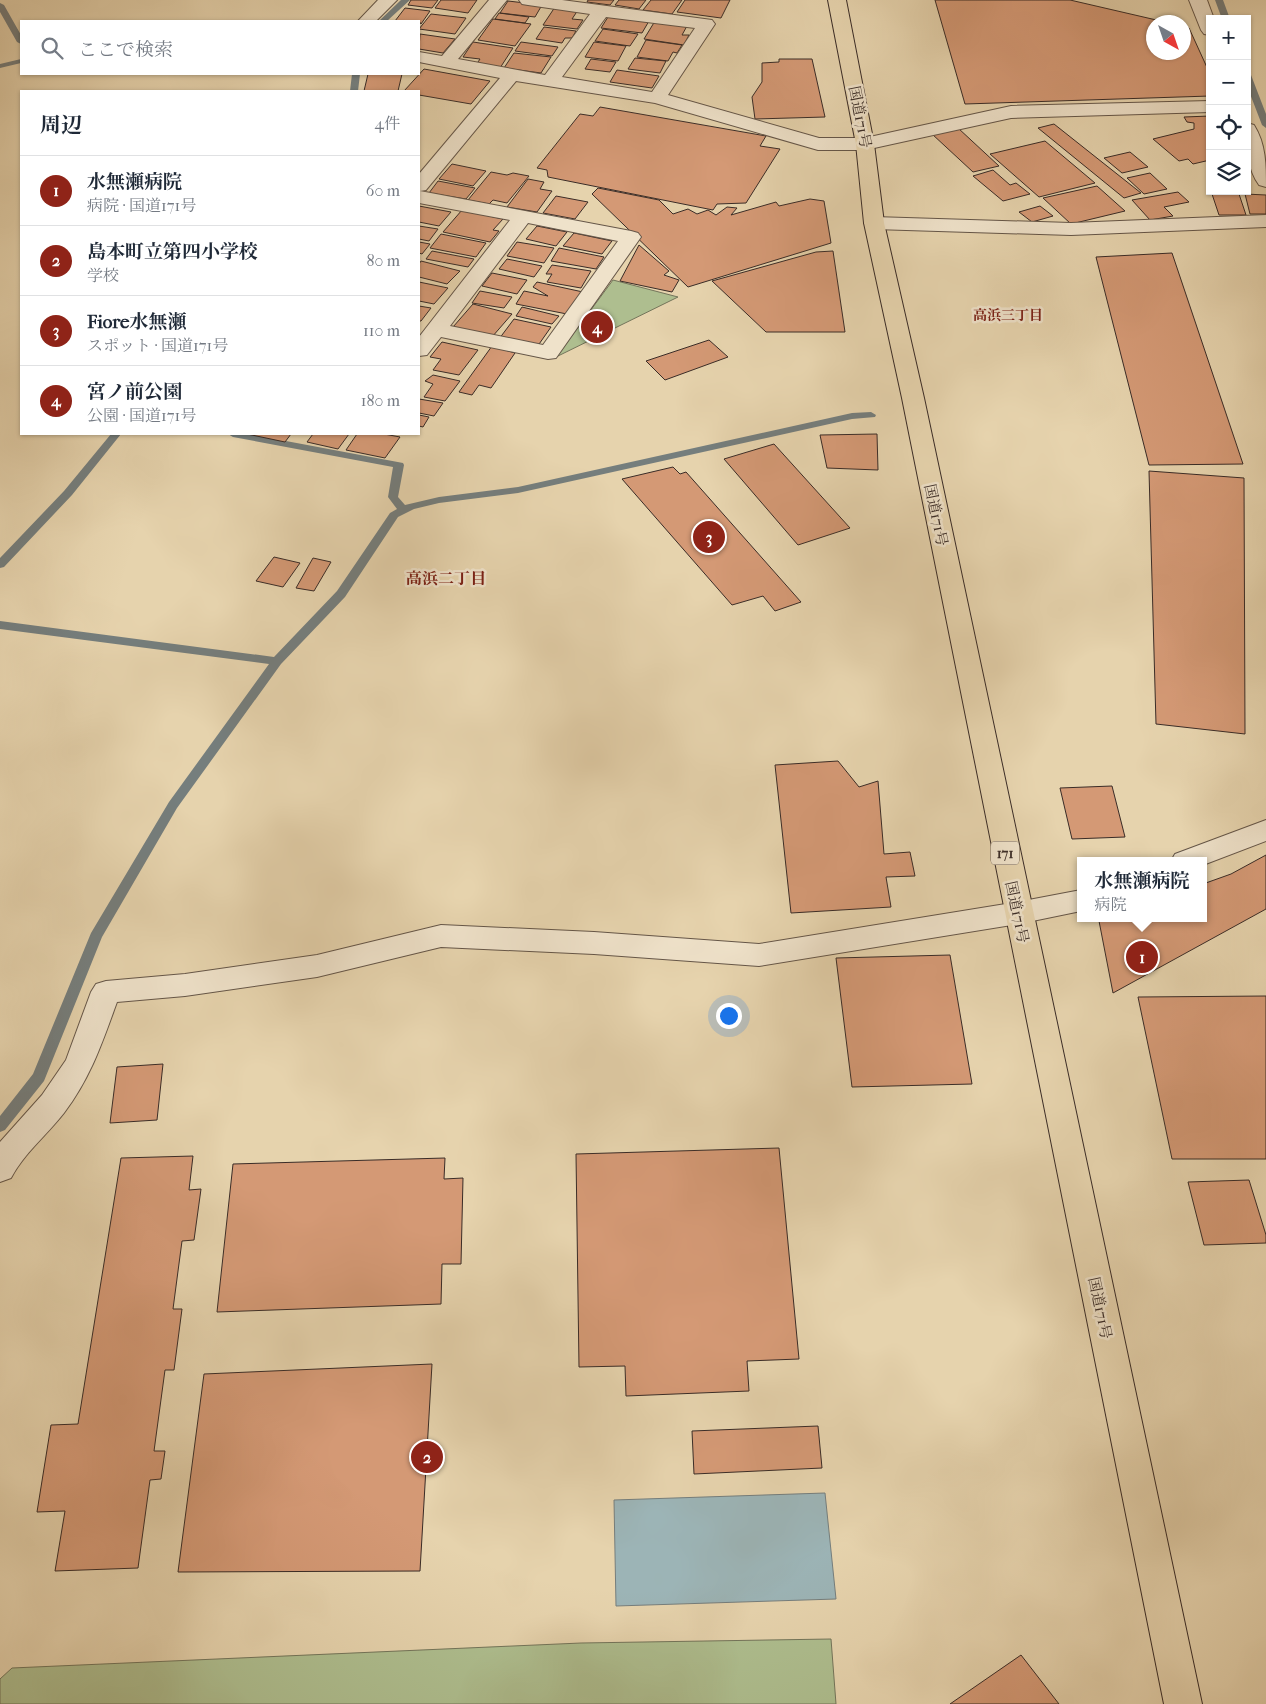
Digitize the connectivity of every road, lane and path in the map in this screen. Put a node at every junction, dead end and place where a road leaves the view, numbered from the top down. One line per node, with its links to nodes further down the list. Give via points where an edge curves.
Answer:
1 (388, 0): 7 (street)
2 (498, 0): 10 (street)
3 (528, 0): 6 (street)
4 (836, 0): 16 (highway, 国道171号 / 171)
5 (1198, 0): 8 (street)
6 (601, 11): 12 (street); 13 (street, via 706,24)
7 (367, 20)
8 (1206, 20)
9 (420, 57): 10 (street)
10 (446, 62): 11 (street)
11 (512, 76): 12 (street); 18 (street)
12 (550, 81): 13 (street)
13 (657, 98): 16 (street, via 818,144)
14 (1206, 106): 16 (street, via 1011,112)
15 (1251, 140): 17 (street)
16 (865, 144): 22 (highway, 国道171号 / 171)
17 (1266, 180)
18 (420, 185)
19 (420, 197): 20 (street)
20 (522, 216): 23 (street); 23 (street, via 631,237 548,354)
21 (1266, 221): 22 (street, via 1071,229)
22 (874, 223): 28 (highway, 国道171号 / 171)
23 (436, 330): 24 (street)
24 (420, 349)
25 (1266, 830): 26 (street)
26 (1195, 857)
27 (1077, 901): 28 (street)
28 (1018, 913): 29 (street, via 759,955 440,936 317,966 185,985 106,992 79,1065 53,1104 5,1158); 30 (highway, 国道171号 / 171)
29 (0, 1169)
30 (1183, 1704)

